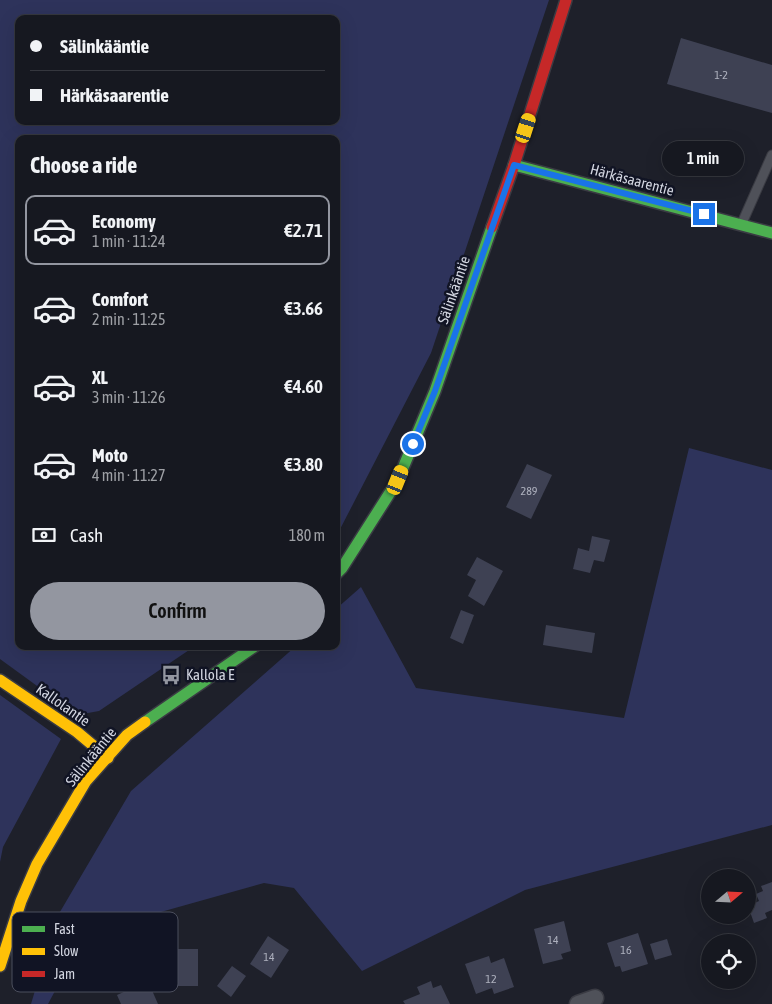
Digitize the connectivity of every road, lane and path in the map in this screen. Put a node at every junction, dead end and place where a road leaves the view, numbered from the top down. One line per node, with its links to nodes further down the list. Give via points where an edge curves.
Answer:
1 (566, 0): 3 (street, Sälinkääntie)
2 (772, 155): 4 (lane)
3 (514, 165): 4 (street, Härkäsaarentie); 6 (street, Sälinkääntie, via 435,391 398,480)
4 (741, 224): 5 (street, Härkäsaarentie)
5 (772, 233)
6 (340, 570)
7 (249, 650): 9 (street, Sälinkääntie, via 127,735)
8 (0, 680): 9 (street, Kallolantie, via 77,732)
9 (108, 758): 10 (street, Sälinkääntie, via 86,781 37,864)
10 (17, 912)
11 (12, 929): 12 (street, Sälinkääntie)
12 (0, 966)
13 (595, 998): 14 (street)
14 (578, 1004)

